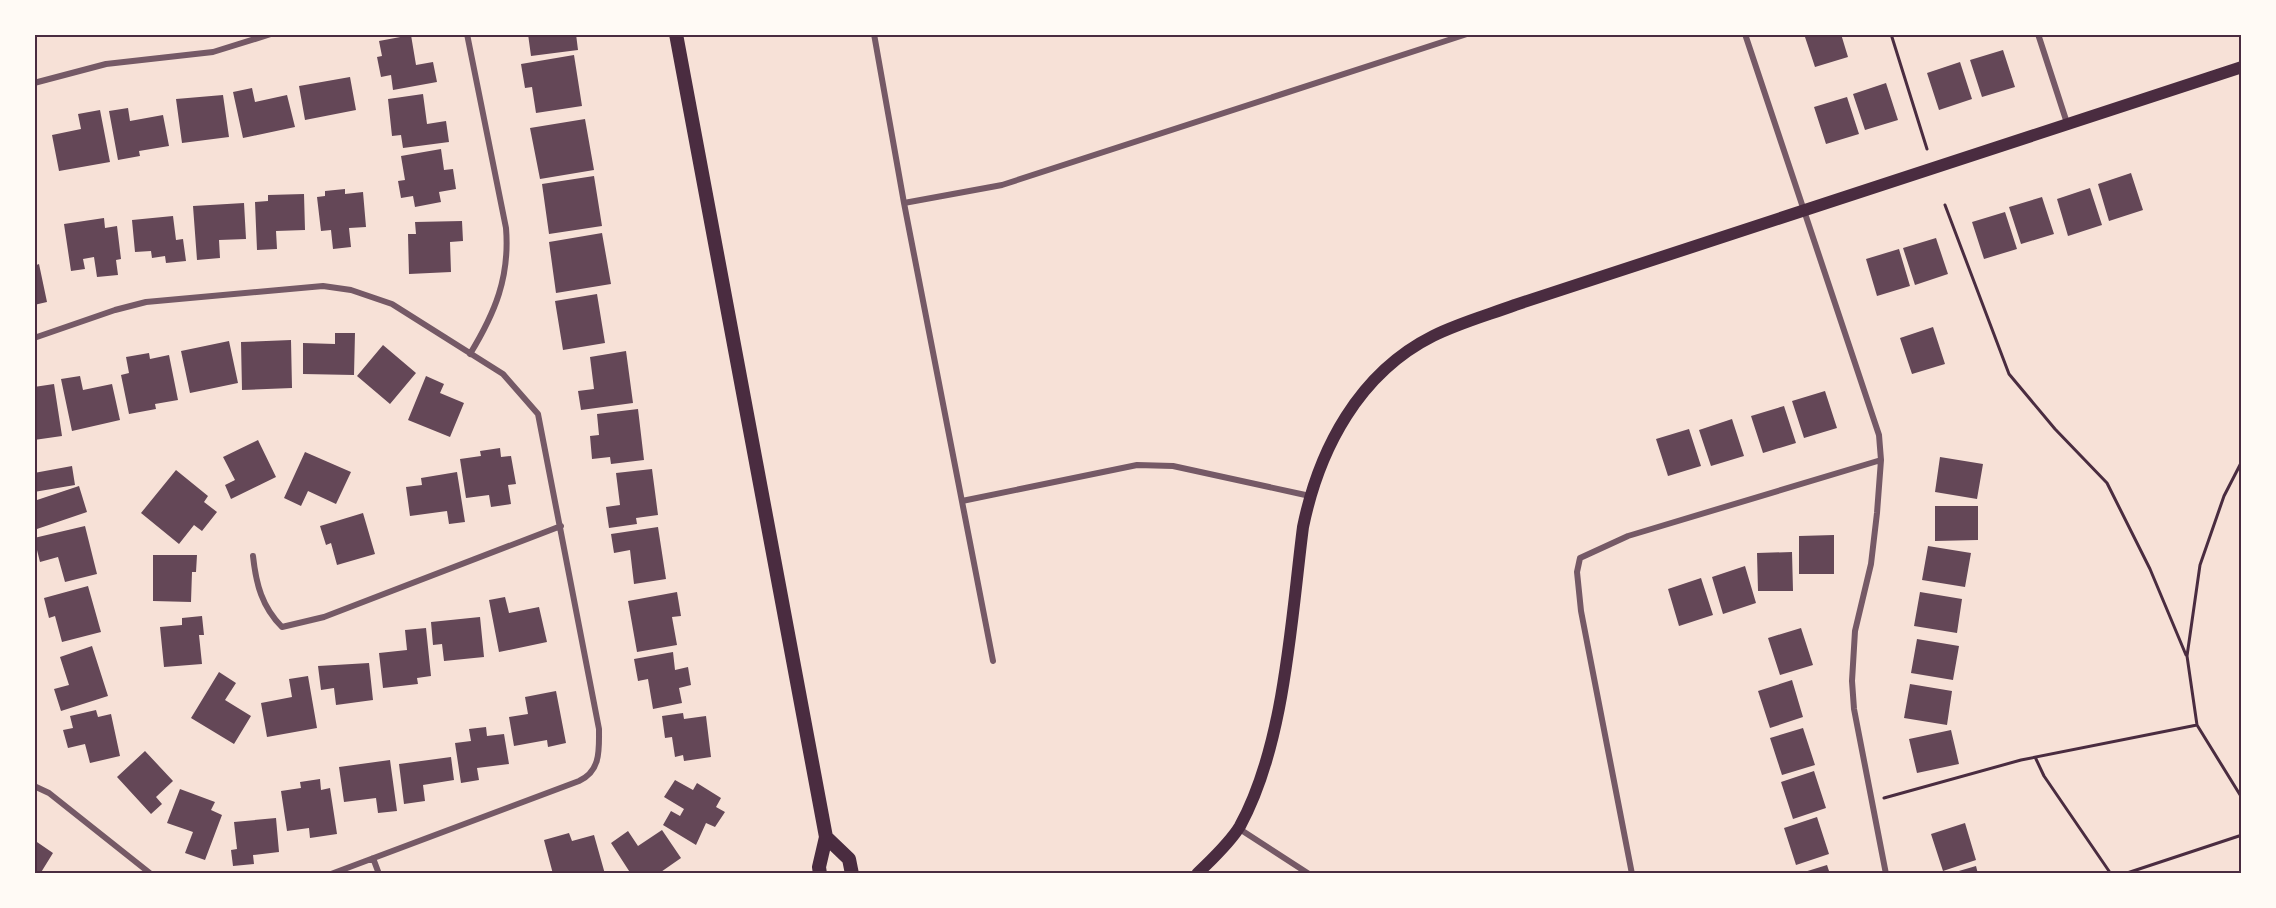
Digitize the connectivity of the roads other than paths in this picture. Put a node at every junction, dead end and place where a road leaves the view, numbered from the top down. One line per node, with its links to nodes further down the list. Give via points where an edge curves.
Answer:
1 (271, 34): 9 (street, via 213,52 106,64)
2 (467, 34): 14 (street, via 508,254 499,301)
3 (676, 34): 23 (main road)
4 (874, 34): 11 (street)
5 (1467, 34): 11 (street, via 1002,185)
6 (1745, 34): 12 (street)
7 (2038, 34): 10 (street)
8 (2241, 67): 10 (main road)
9 (34, 83)
10 (2067, 123): 12 (main road)
11 (904, 203): 17 (street)
12 (1802, 210): 15 (street, via 1879,435); 16 (main road, via 1433,336 1402,356 1359,397 1321,463)
13 (34, 338): 14 (street, via 146,302 323,286 351,290 392,304)
14 (470, 354): 18 (street, via 503,374 538,414)
15 (1881, 460): 32 (street, via 1628,536 1580,558 1577,572 1581,611); 33 (street, via 1871,564 1852,653 1854,709)
16 (1310, 496): 17 (street, via 1195,470 1137,465); 22 (main road, via 1277,720 1265,767)
17 (962, 501): 20 (street)
18 (561, 526): 19 (street, via 324,617 282,627 263,601 255,579); 24 (street, via 599,729 599,757 590,776)
19 (253, 556)
20 (993, 661)
21 (34, 786): 25 (street, via 50,793)
22 (1238, 828): 30 (main road); 31 (street)
23 (826, 837): 28 (main road); 29 (main road, via 849,859)
24 (373, 858): 26 (street); 27 (street)
25 (151, 873)
26 (331, 873)
27 (379, 873)
28 (820, 873)
29 (852, 873)
30 (1197, 873)
31 (1310, 873)
32 (1632, 873)
33 (1886, 873)

